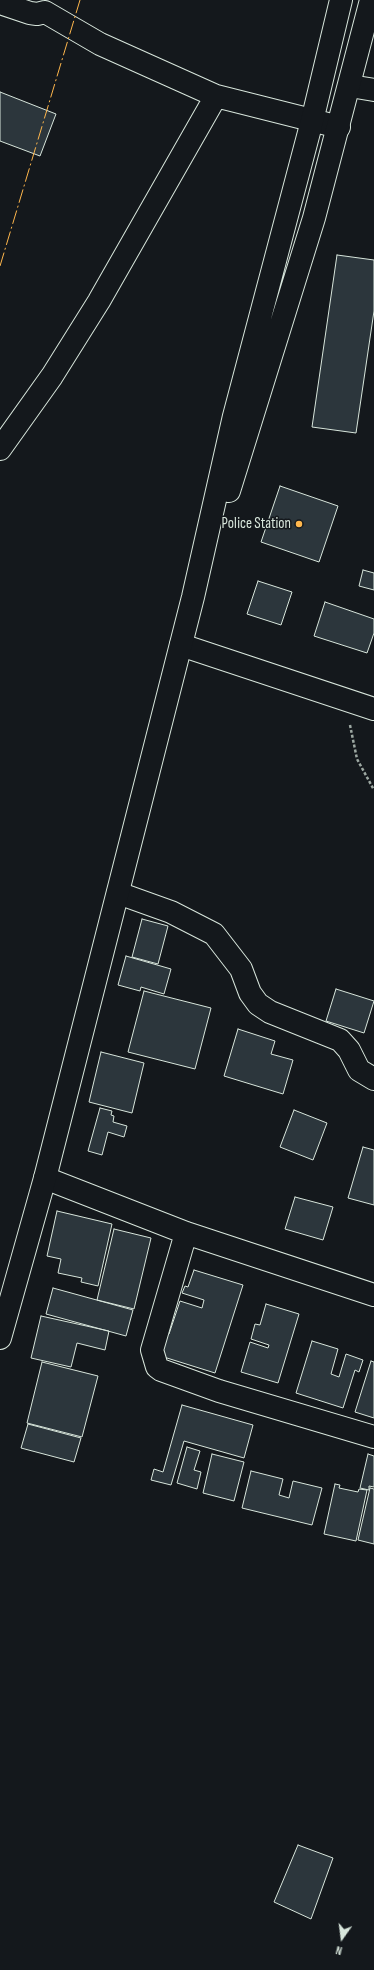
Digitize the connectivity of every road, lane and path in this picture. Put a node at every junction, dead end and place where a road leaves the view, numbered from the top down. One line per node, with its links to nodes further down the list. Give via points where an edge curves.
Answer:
1 (341, 0): 8 (street)
2 (371, 0): 5 (street)
3 (0, 3): 4 (street, via 30,13)
4 (44, 6): 7 (street, via 100,44)
5 (350, 86): 6 (street); 9 (street)
6 (374, 90)
7 (216, 96): 8 (street); 10 (street, via 99,301 52,376)
8 (312, 121): 9 (street); 11 (street, via 230,428)
9 (339, 127): 11 (street, via 245,443)
10 (0, 449)
11 (193, 596): 12 (street)
12 (181, 645): 13 (street); 16 (street)
13 (350, 701): 14 (street); 15 (path, via 353,744 364,774)
14 (374, 709)
15 (374, 790)
16 (118, 893): 17 (street, via 171,912 214,934 241,969 250,993 258,1004 270,1012 340,1040 349,1050 359,1070); 18 (street)
17 (374, 1079)
18 (45, 1178): 19 (street); 21 (street)
19 (186, 1233): 20 (street); 22 (street, via 152,1350 157,1367 219,1391)
20 (374, 1295)
21 (0, 1338)
22 (374, 1437)

